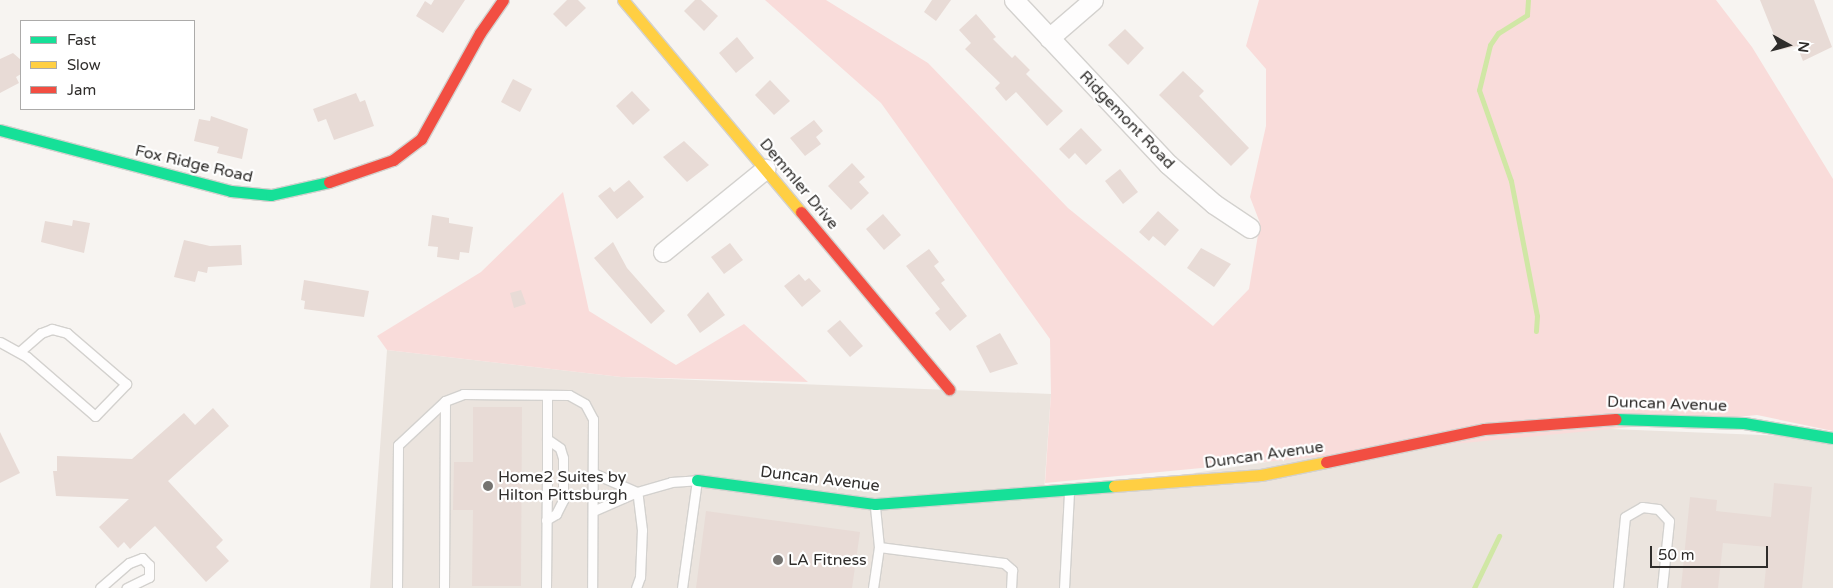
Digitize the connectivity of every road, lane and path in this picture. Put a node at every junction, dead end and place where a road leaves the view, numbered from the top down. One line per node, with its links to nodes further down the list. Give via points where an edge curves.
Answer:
1 (504, 0): 6 (street, Fox Ridge Road, via 480,34 420,139 392,160 312,188 271,196 231,191)
2 (623, 0): 7 (street, Demmler Drive)
3 (1014, 0): 5 (street, Ridgemont Road)
4 (1093, 0): 5 (street)
5 (1049, 38): 8 (street, Ridgemont Road, via 1168,164 1214,204)
6 (0, 130)
7 (764, 169): 9 (street); 12 (street, Demmler Drive)
8 (1250, 228)
9 (663, 252)
10 (0, 342): 11 (lane)
11 (19, 352): 11 (lane, via 95,416 126,384 67,333 52,329 41,333)
12 (949, 389)
13 (547, 395): 14 (lane, via 463,394); 16 (lane); 18 (lane, via 569,395 585,404 593,419)
14 (445, 400): 29 (lane, via 398,445); 30 (lane)
15 (1833, 438): 21 (street, Duncan Avenue, via 1735,422 1591,418 1476,431 1261,475)
16 (547, 439): 17 (lane); 25 (lane, via 560,448 563,458 563,500 556,514)
17 (546, 470)
18 (593, 474): 22 (lane); 24 (lane)
19 (697, 480): 22 (lane, via 671,482); 23 (street, Duncan Avenue); 34 (lane)
20 (547, 482): 25 (lane)
21 (1069, 491): 23 (street, Duncan Avenue); 37 (lane)
22 (637, 492): 24 (lane); 33 (lane, via 642,530 640,576)
23 (875, 504): 26 (lane)
24 (593, 511): 32 (lane)
25 (546, 520): 31 (lane)
26 (879, 547): 35 (lane); 36 (lane, via 1004,563 1012,570)
27 (100, 588): 28 (lane, via 129,563 142,558 150,565 149,577)
28 (126, 588)
29 (397, 588)
30 (444, 588)
31 (546, 588)
32 (592, 588)
33 (636, 588)
34 (682, 588)
35 (873, 588)
36 (1011, 588)
37 (1064, 588)
38 (1618, 588): 39 (lane, via 1625,517 1642,507 1658,509 1669,521)
39 (1662, 588)

